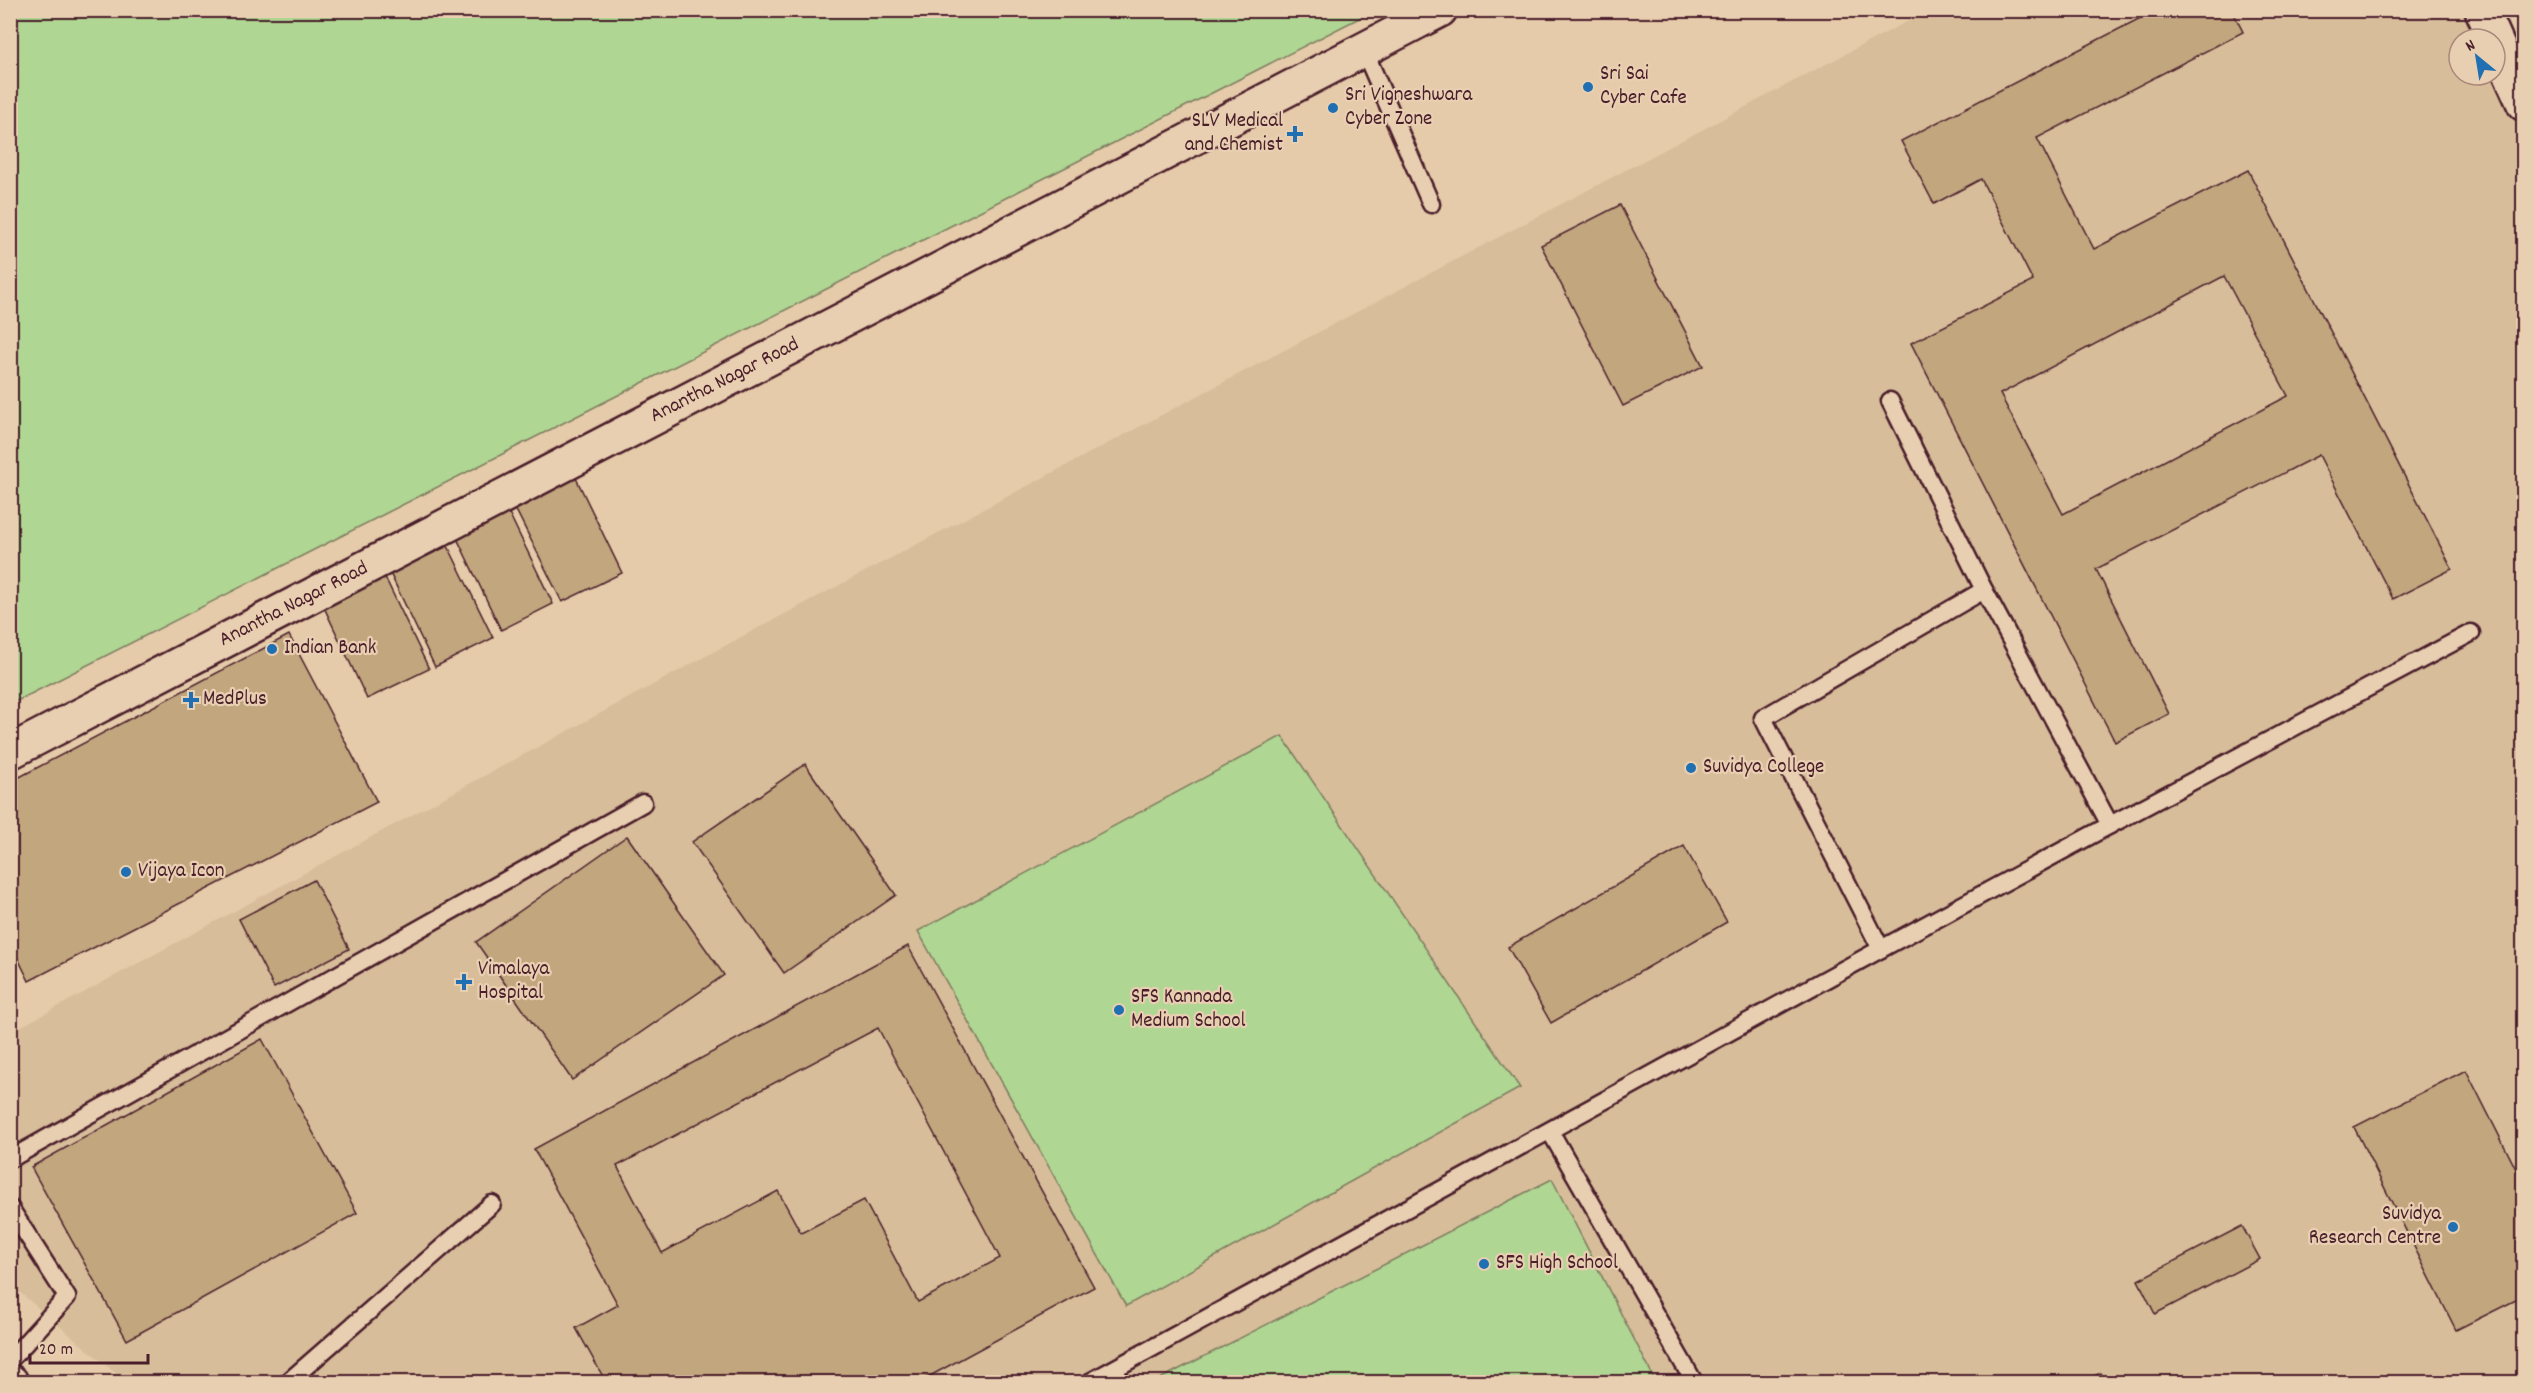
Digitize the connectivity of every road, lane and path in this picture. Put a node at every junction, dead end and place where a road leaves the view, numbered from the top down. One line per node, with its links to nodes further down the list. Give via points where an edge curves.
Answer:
1 (1440, 10): 4 (street, Anantha Nagar Road)
2 (2482, 10): 3 (street)
3 (2489, 27)
4 (1364, 50): 7 (lane); 11 (street, Anantha Nagar Road)
5 (2507, 67): 6 (street)
6 (2523, 104)
7 (1431, 204)
8 (1890, 401): 9 (lane)
9 (1984, 590): 13 (lane); 14 (lane, via 1763,718)
10 (2470, 633): 13 (lane)
11 (10, 752)
12 (643, 803): 16 (lane)
13 (2110, 825): 14 (lane)
14 (1881, 949): 15 (lane)
15 (1550, 1131): 21 (lane); 22 (lane)
16 (10, 1159)
17 (492, 1204): 20 (lane)
18 (10, 1208): 19 (lane, via 67,1297)
19 (10, 1360)
20 (288, 1383)
21 (1090, 1383)
22 (1694, 1383)

